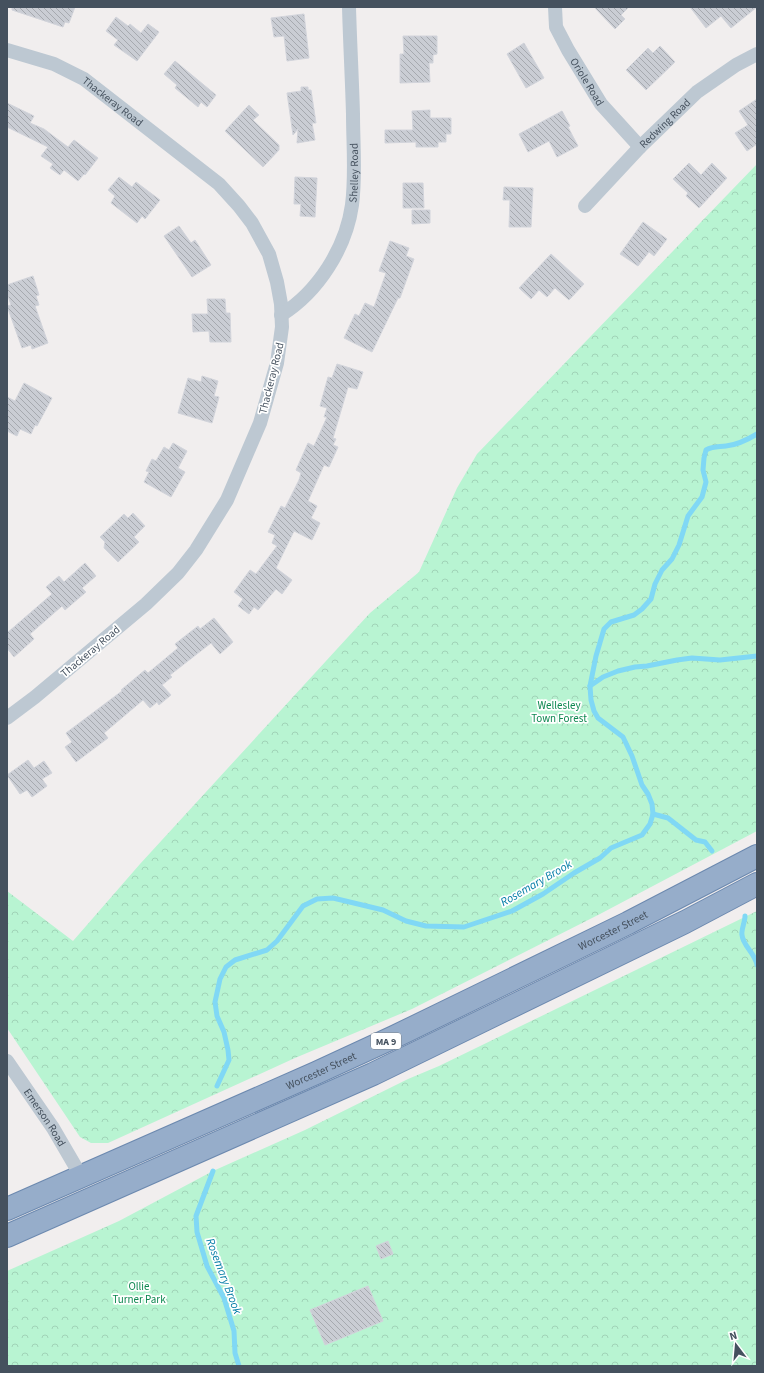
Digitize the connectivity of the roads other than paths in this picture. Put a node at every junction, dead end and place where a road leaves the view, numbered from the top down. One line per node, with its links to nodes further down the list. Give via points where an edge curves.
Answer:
1 (350, 7): 7 (street, Shelley Road, via 354,166 350,216 340,245 324,272 305,297)
2 (555, 7): 5 (street, Oriole Road, via 556,27 568,50 601,104)
3 (7, 50): 7 (street, Thackeray Road, via 54,64 84,79 219,184 245,214 265,246 275,272)
4 (757, 54): 5 (street, Redwing Road, via 697,92)
5 (640, 147): 6 (street, Redwing Road)
6 (585, 206)
7 (281, 316): 8 (street, Thackeray Road, via 277,363 260,423 227,500 200,544 178,573 146,604)
8 (7, 718)
9 (757, 856): 12 (highway, Worcester Street / MA 9, via 628,923 394,1037)
10 (757, 884): 14 (highway, MA 9, via 685,922 354,1083)
11 (7, 1061): 12 (street, Emerson Road, via 54,1128)
12 (81, 1176): 13 (highway, Worcester Street / MA 9)
13 (7, 1209)
14 (7, 1236)

